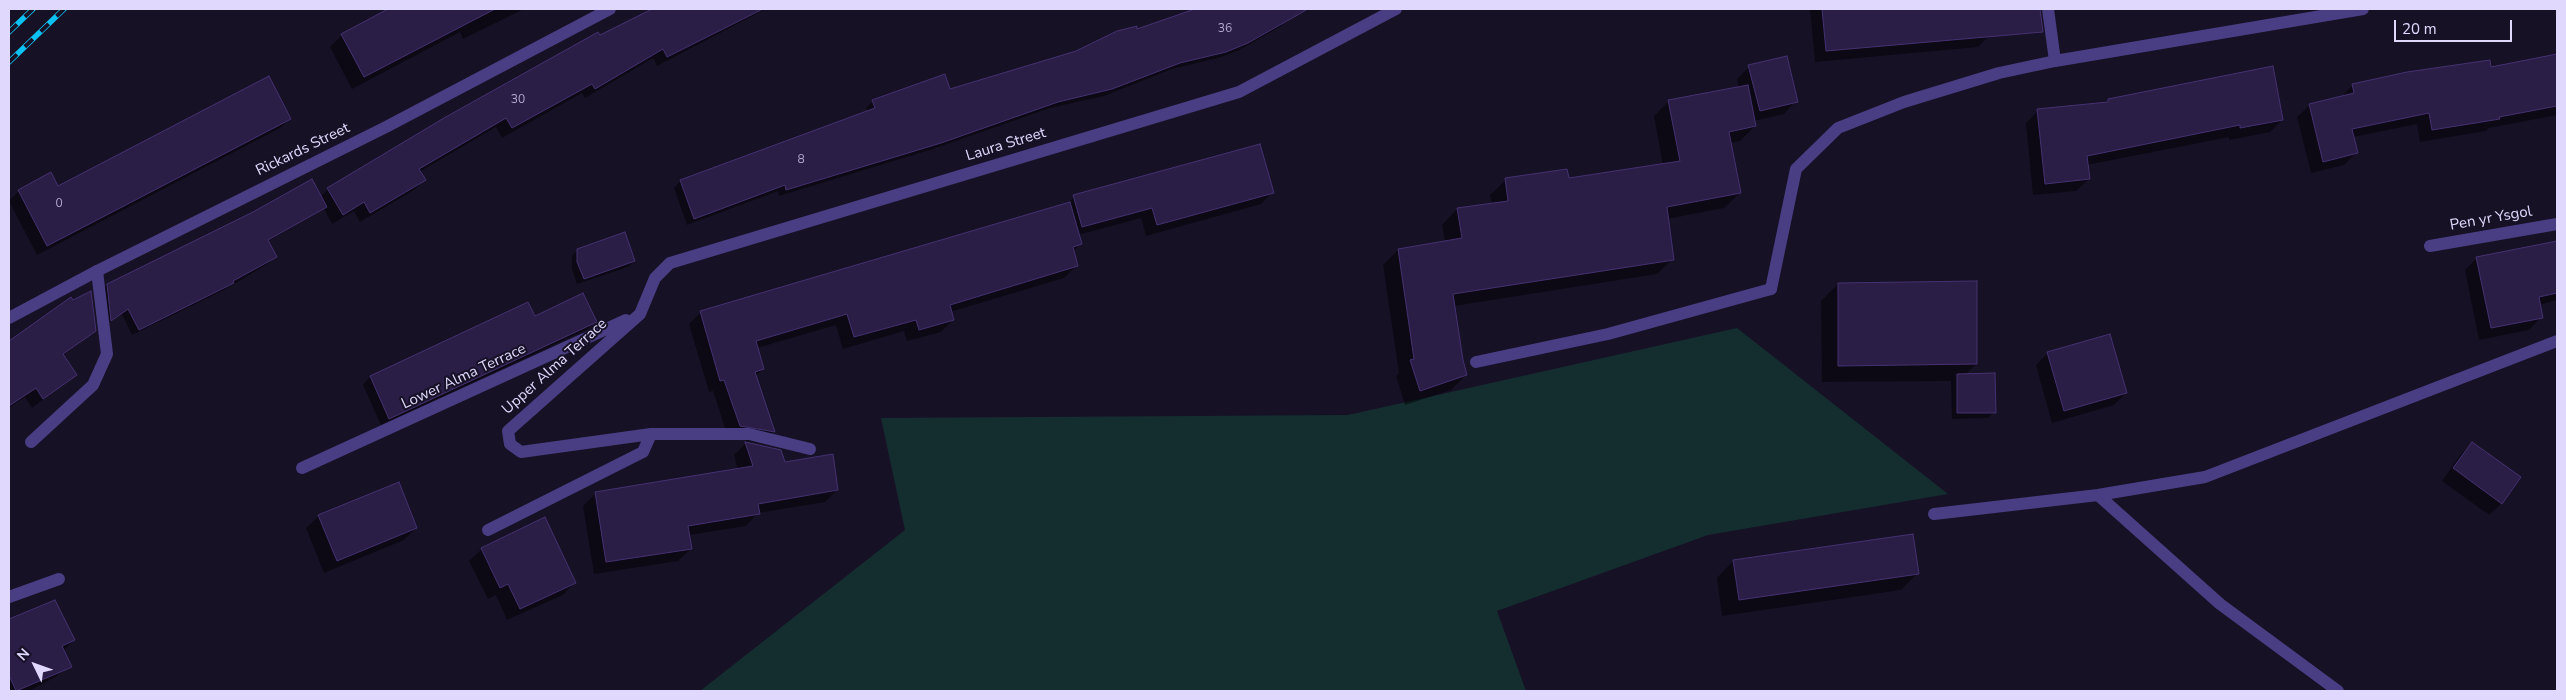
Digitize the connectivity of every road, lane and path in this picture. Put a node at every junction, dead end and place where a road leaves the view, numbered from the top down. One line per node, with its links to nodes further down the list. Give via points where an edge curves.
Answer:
1 (610, 9): 8 (street, Rickards Street, via 386,127)
2 (1396, 9): 9 (street, Laura Street, via 1239,92 670,263 655,278)
3 (2048, 9): 5 (street)
4 (2363, 9): 5 (street)
5 (2055, 61): 12 (street, via 1998,73 1932,93 1838,128 1796,169 1771,289 1608,334)
6 (2557, 224): 7 (street, Pen yr Ysgol)
7 (2430, 246)
8 (97, 271): 10 (street, Rickards Street); 14 (street, via 107,354 93,385)
9 (640, 314): 13 (street, Upper Alma Terrace, via 508,431 510,444 521,452); 16 (street, Lower Alma Terrace)
10 (9, 318)
11 (2557, 341): 17 (street, via 2205,478)
12 (1476, 362)
13 (651, 434): 15 (street, via 749,434); 19 (street, via 643,452)
14 (31, 442)
15 (810, 449)
16 (302, 468)
17 (2098, 496): 18 (street); 22 (street, via 2220,604)
18 (1934, 514)
19 (488, 530)
20 (59, 579): 21 (street)
21 (9, 597)
22 (2338, 691)

